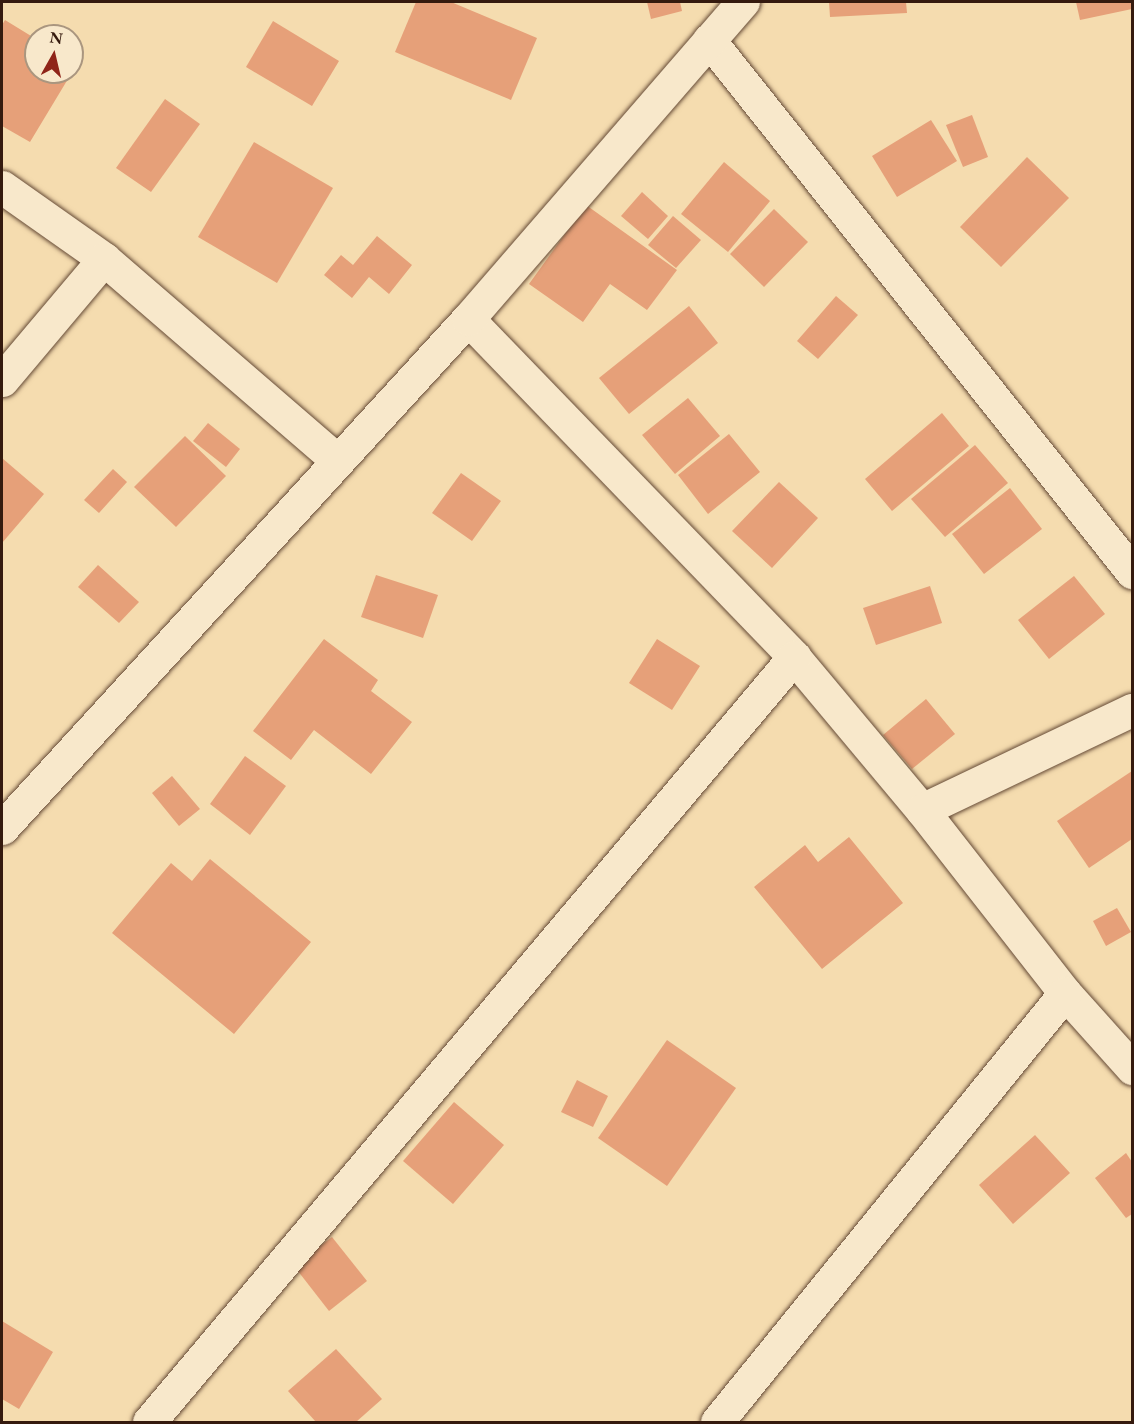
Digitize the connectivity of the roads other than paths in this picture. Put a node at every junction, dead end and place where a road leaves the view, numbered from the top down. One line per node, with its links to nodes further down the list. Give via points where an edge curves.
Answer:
1 (744, 2): 2 (street)
2 (709, 40): 5 (street); 8 (street)
3 (2, 187): 4 (street)
4 (104, 259): 6 (street); 7 (street)
5 (468, 319): 7 (street); 9 (street)
6 (2, 380)
7 (338, 461): 12 (street)
8 (1132, 572)
9 (794, 657): 11 (street); 15 (street)
10 (1132, 710): 11 (street)
11 (922, 810): 13 (street)
12 (2, 828)
13 (1065, 993): 14 (street); 16 (street)
14 (1132, 1068)
15 (149, 1422)
16 (717, 1422)

